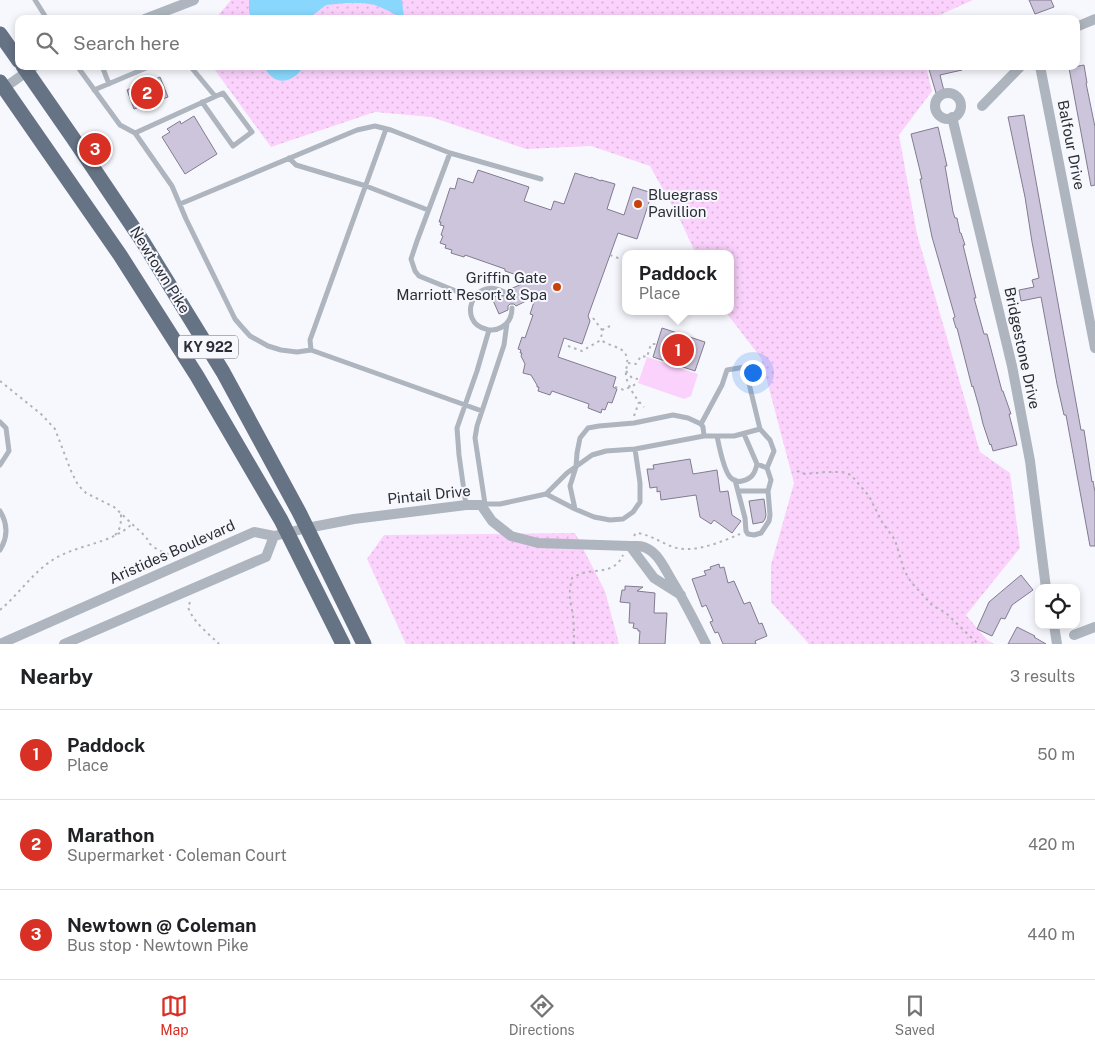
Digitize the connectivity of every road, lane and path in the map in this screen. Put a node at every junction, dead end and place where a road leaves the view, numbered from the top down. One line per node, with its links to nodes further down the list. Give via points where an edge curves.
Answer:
1 (35, 0): 3 (lane)
2 (194, 0): 4 (street)
3 (44, 15)
4 (160, 15)
5 (1095, 19): 6 (street)
6 (1080, 26)
7 (0, 34): 8 (highway, Newtown Pike / KY 922)
8 (15, 52)
9 (21, 70): 18 (street)
10 (29, 70): 81 (highway, Newtown Pike / KY 922, via 143,242 223,372)
11 (80, 70): 19 (lane)
12 (104, 70): 17 (lane)
13 (142, 70): 17 (lane)
14 (193, 70): 20 (lane)
15 (1017, 70): 22 (street)
16 (1041, 70): 45 (street, Balfour Drive)
17 (109, 84): 19 (lane)
18 (2, 85): 82 (highway, Newtown Pike / KY 922, via 120,255 197,376)
19 (94, 90): 25 (lane, via 120,125)
20 (215, 96): 21 (lane); 21 (lane, via 223,92 252,132 233,146)
21 (202, 102): 25 (lane)
22 (982, 106)
23 (952, 117): 87 (street, Bridgestone Drive, via 1012,366 1030,461)
24 (386, 129): 26 (lane); 27 (lane, via 375,126 357,130); 29 (lane)
25 (136, 133): 30 (lane, via 172,186)
26 (450, 153): 28 (lane); 31 (lane)
27 (289, 158): 29 (lane, via 296,165); 30 (lane)
28 (541, 179)
29 (366, 186): 31 (lane); 46 (lane, via 310,340)
30 (180, 204): 46 (lane, via 240,326 268,346 297,352)
31 (428, 210): 35 (lane, via 411,260 415,271 419,276)
32 (610, 255): 33 (path)
33 (622, 260)
34 (504, 292): 35 (lane, via 485,289)
35 (474, 298): 40 (lane, via 470,312 472,318 476,324)
36 (512, 308): 38 (lane)
37 (593, 318): 41 (path)
38 (507, 323): 40 (lane, via 496,330); 57 (lane, via 504,345)
39 (610, 326): 41 (path)
40 (489, 330): 55 (lane)
41 (602, 330): 42 (path)
42 (601, 340): 44 (path, via 582,351); 47 (path, via 622,350)
43 (657, 344): 47 (path, via 651,344 647,357 640,356 636,364)
44 (568, 346)
45 (1095, 348)
46 (311, 350): 55 (lane)
47 (628, 363): 48 (path)
48 (626, 372): 49 (path); 53 (path)
49 (638, 379)
50 (0, 381): 79 (path, via 55,429 78,485)
51 (638, 384): 53 (path)
52 (615, 387): 53 (path)
53 (631, 388): 54 (path)
54 (639, 402): 56 (path); 59 (path)
55 (465, 405): 57 (lane); 76 (lane, via 457,428)
56 (644, 407)
57 (482, 411): 75 (lane, via 475,438)
58 (0, 422): 67 (lane, via 6,428 8,451)
59 (631, 422)
60 (701, 424): 61 (lane, via 727,370 745,367); 63 (lane); 68 (lane, via 673,415 588,428 580,438)
61 (760, 430): 62 (lane); 69 (lane, via 770,440 774,451)
62 (744, 434): 64 (lane); 66 (lane)
63 (704, 436): 64 (lane); 65 (lane)
64 (716, 436): 71 (lane, via 726,470)
65 (635, 449): 68 (lane, via 592,455); 77 (lane, via 640,502 633,512 623,519 610,520)
66 (758, 464): 69 (lane); 71 (lane, via 755,473 747,480)
67 (0, 465)
68 (576, 467): 74 (lane); 77 (lane, via 570,486)
69 (767, 468): 73 (lane, via 771,480)
70 (797, 471): 100 (path, via 851,474 870,496 895,540 911,582 932,605 946,613)
71 (735, 480): 72 (lane)
72 (738, 491): 73 (lane); 73 (lane, via 746,531 754,536 761,533 769,521)
73 (768, 491)
74 (546, 494): 75 (lane, via 500,504); 77 (lane)
75 (483, 504): 76 (street, Pintail Drive); 84 (street, Pintail Drive, via 492,521 511,536 538,544)
76 (466, 505): 81 (street, Pintail Drive)
77 (575, 510)
78 (0, 511): 85 (lane, via 6,526)
79 (121, 514): 80 (path); 83 (path, via 121,524)
80 (132, 524): 83 (path); 86 (path, via 158,550)
81 (307, 528): 82 (street, Pintail Drive); 98 (highway, Newtown Pike / KY 922)
82 (281, 535): 94 (street, Aristides Boulevard, via 254,532); 95 (street, via 266,557); 97 (highway, Newtown Pike / KY 922)
83 (113, 538): 90 (path, via 67,552 53,560)
84 (630, 546): 88 (street, Pintail Drive, via 654,578); 88 (street, Pintail Drive, via 650,550)
85 (0, 550)
86 (182, 554)
87 (1045, 584)
88 (681, 596): 99 (street, Pintail Drive)
89 (194, 599): 96 (path, via 189,603 190,612)
90 (0, 610)
91 (1095, 628): 93 (street)
92 (1055, 629): 101 (street)
93 (1074, 635)
94 (0, 644)
95 (64, 644)
96 (219, 644)
97 (343, 644)
98 (364, 644)
99 (706, 644)
100 (978, 644)
101 (1057, 644)

